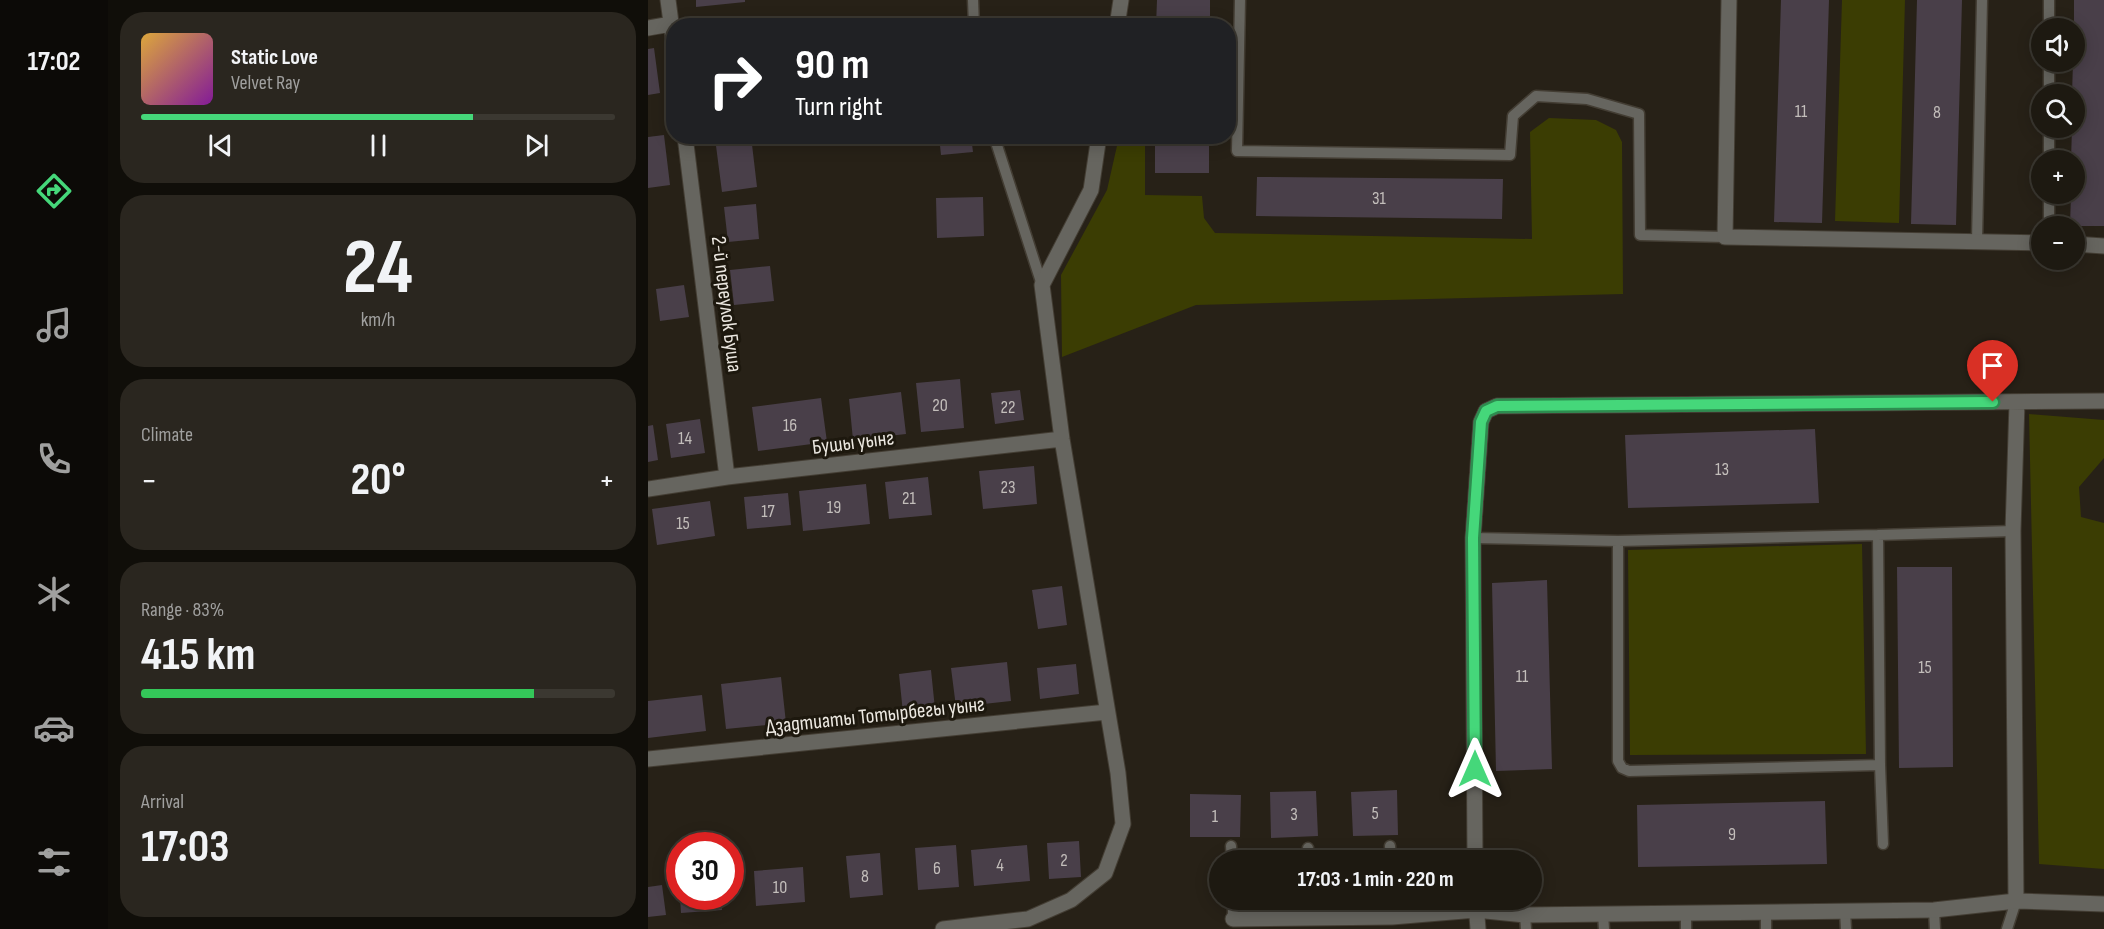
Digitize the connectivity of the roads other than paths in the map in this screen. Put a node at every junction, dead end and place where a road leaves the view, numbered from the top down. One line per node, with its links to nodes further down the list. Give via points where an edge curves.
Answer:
1 (668, 0): 8 (street)
2 (973, 0): 9 (lane)
3 (1120, 0): 10 (street)
4 (1240, 0): 17 (lane, via 1237,151 1510,155 1513,116 1536,96 1587,99 1639,114 1640,235)
5 (1730, 0): 17 (street)
6 (1982, 0): 18 (lane)
7 (2049, 0): 11 (lane)
8 (670, 18)
9 (974, 18)
10 (1118, 18)
11 (2049, 18)
12 (666, 25): 13 (street)
13 (648, 28)
14 (686, 144): 26 (street, 2-й переулок Буша)
15 (997, 144): 22 (lane)
16 (1098, 144): 22 (street, via 1091,190)
17 (1725, 237): 18 (street)
18 (1977, 241): 19 (street)
19 (2031, 243)
20 (2085, 245): 21 (street)
21 (2104, 246)
22 (1042, 285): 25 (street)
23 (2104, 401): 24 (street)
24 (2017, 402): 28 (street); 30 (street, via 1497,406 1486,411 1481,422)
25 (1062, 439): 26 (street, Бушы уынг); 32 (street)
26 (727, 477): 27 (street, Бушы уынг)
27 (648, 489)
28 (2013, 531): 29 (lane); 41 (street)
29 (1878, 535): 31 (lane); 34 (lane)
30 (1473, 538): 31 (lane); 40 (street)
31 (1618, 541): 34 (lane, via 1618,761 1622,768 1629,771)
32 (1107, 712): 33 (street, Дзадтиаты Тотырбегы уынг); 60 (street, via 1123,824 1105,873 1071,900 1028,919)
33 (648, 759)
34 (1880, 765): 35 (lane)
35 (1883, 844)
36 (1231, 846): 38 (lane)
37 (1390, 846): 39 (lane)
38 (1231, 850)
39 (1390, 850)
40 (1475, 850)
41 (2016, 901): 42 (street); 49 (street); 65 (lane)
42 (2104, 904)
43 (1233, 910): 54 (lane)
44 (1332, 910): 53 (lane)
45 (1392, 910): 52 (lane)
46 (1441, 910): 52 (street)
47 (1476, 910): 61 (street)
48 (1490, 910): 57 (street)
49 (1934, 910): 50 (street); 64 (lane)
50 (1845, 911): 51 (street); 63 (lane)
51 (1766, 912): 56 (street); 62 (lane)
52 (1392, 917): 58 (street)
53 (1342, 918): 58 (street); 59 (street)
54 (1233, 919): 59 (street)
55 (1604, 921): 56 (street); 57 (street)
56 (1686, 921)
57 (1525, 922)
58 (1372, 923)
59 (1264, 924)
60 (943, 929)
61 (1478, 929)
62 (1766, 929)
63 (1846, 929)
64 (1935, 929)
65 (2007, 929)

